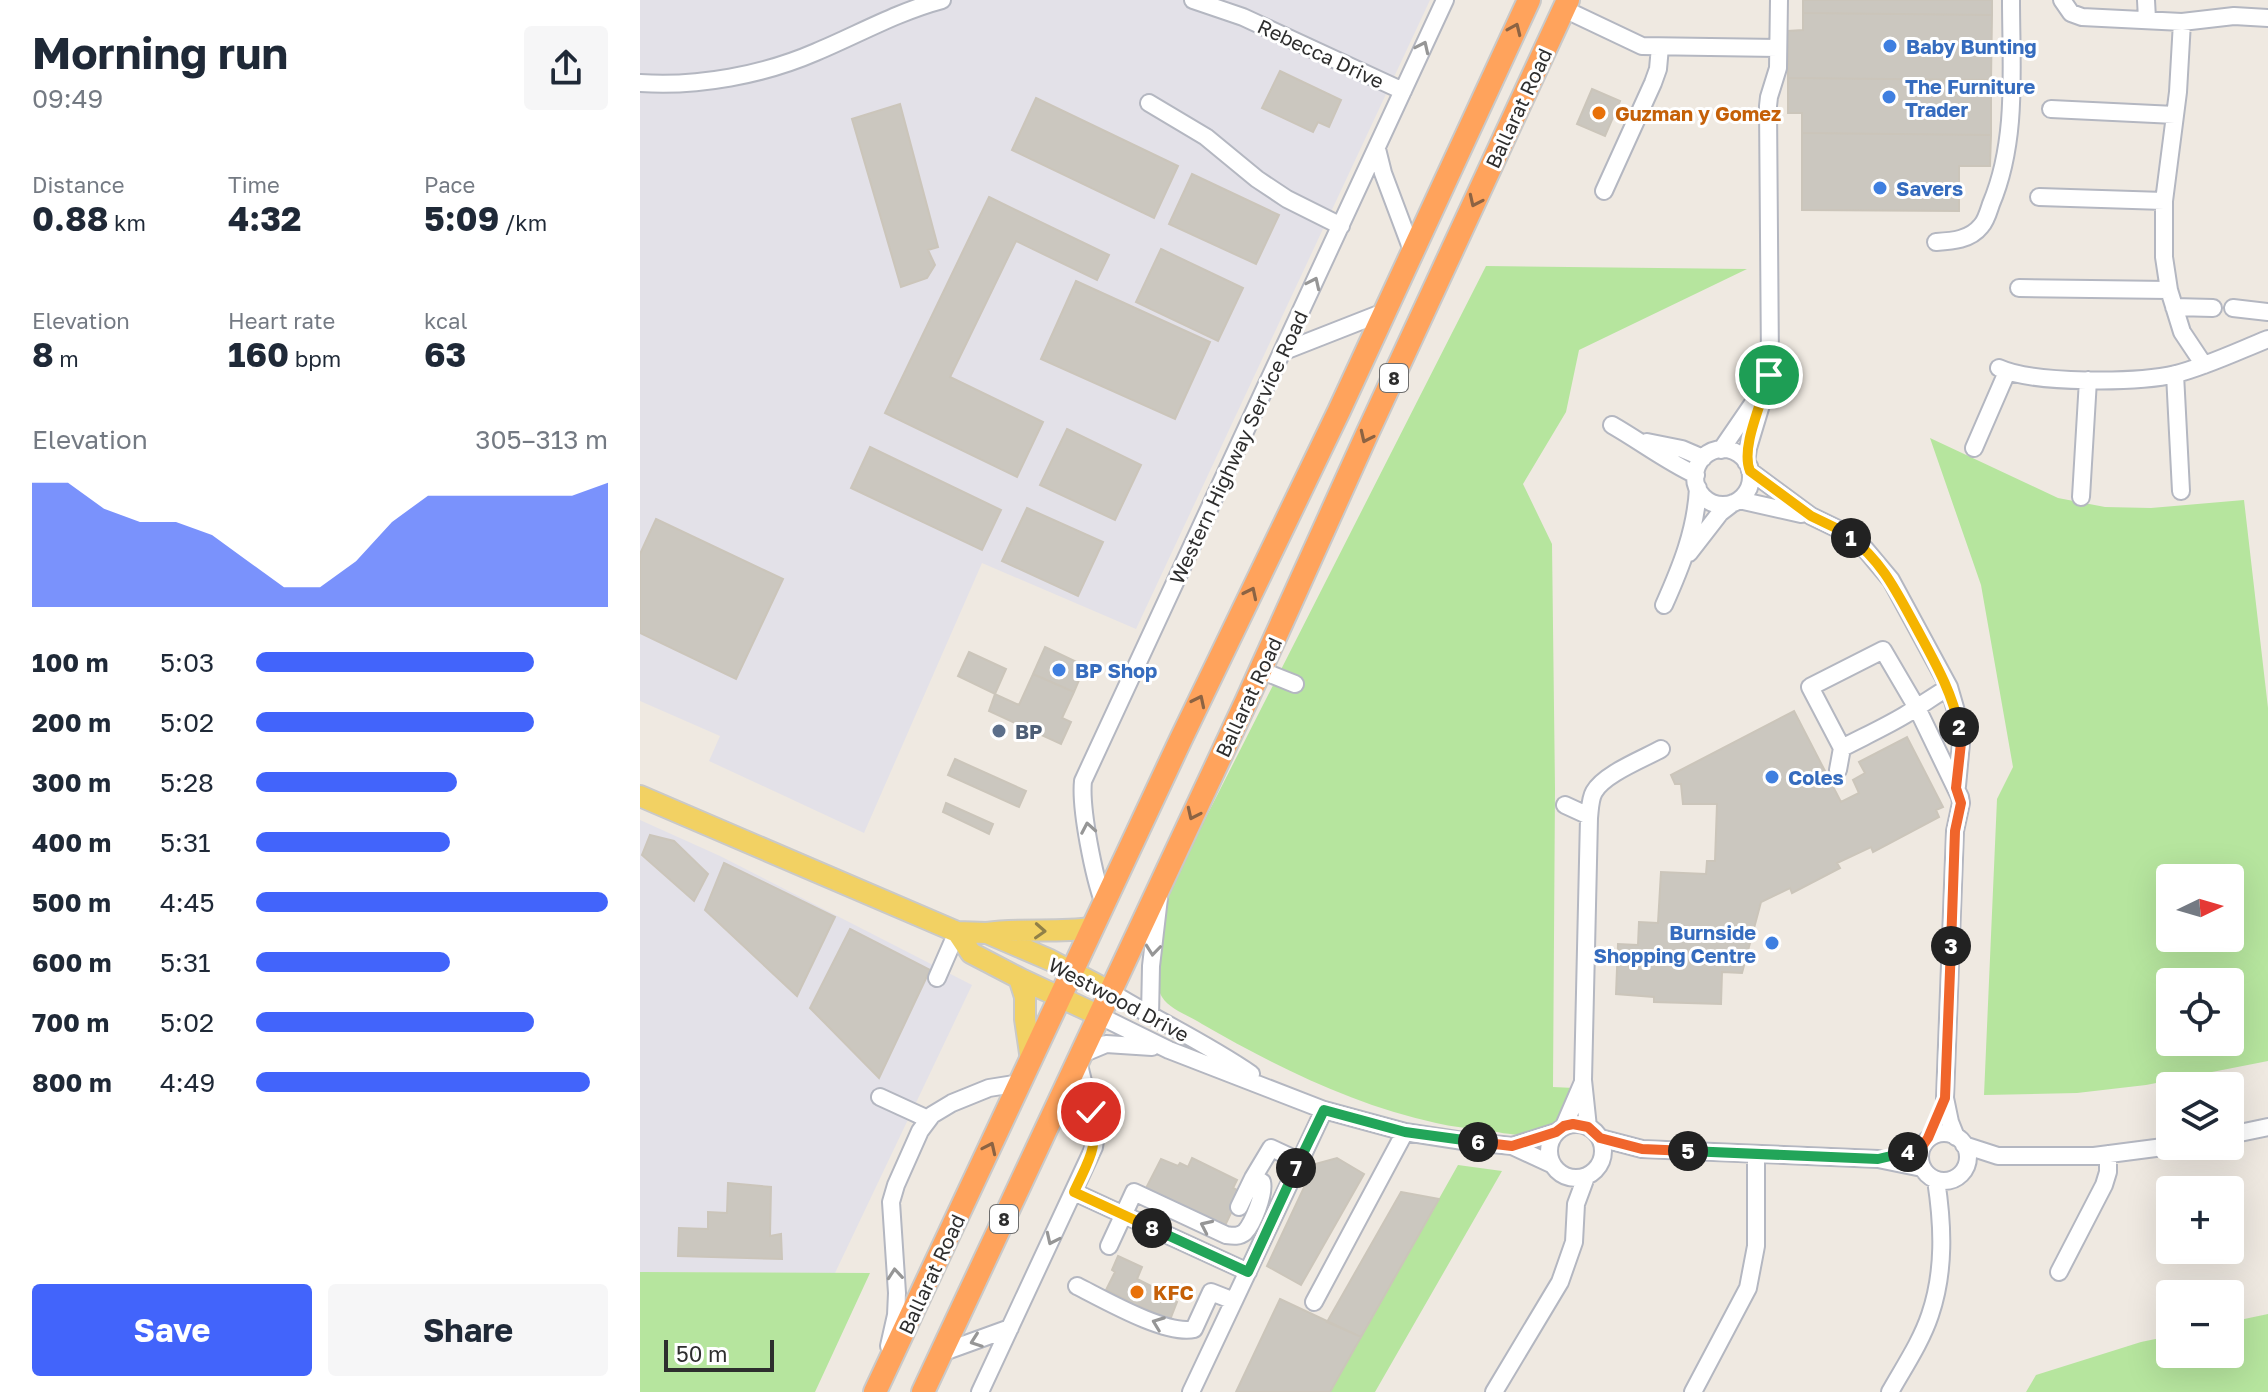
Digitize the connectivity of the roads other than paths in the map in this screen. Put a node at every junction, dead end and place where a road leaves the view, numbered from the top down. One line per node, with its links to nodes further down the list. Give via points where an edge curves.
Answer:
1 (942, 0): 16 (street, via 776,66 723,78)
2 (1193, 0): 17 (street, Rebecca Drive, via 1243,17)
3 (1445, 0): 17 (street, Western Highway Service Road, one-way to 3)
4 (1529, 0): 27 (highway, Ballarat Road / 8, one-way to 4)
5 (1779, 0): 15 (street)
6 (2011, 0): 26 (street, via 2011,100 2000,184 1982,226 1967,238)
7 (2146, 0): 12 (street)
8 (1566, 4): 14 (street, via 1635,43); 53 (highway, Ballarat Road / 8, one-way to 53)
9 (2234, 8): 11 (street); 13 (street)
10 (2068, 14): 12 (street)
11 (2268, 18)
12 (2147, 19): 13 (street)
13 (2182, 22): 20 (street)
14 (1660, 47): 15 (street); 22 (street, via 1653,83)
15 (1778, 48): 39 (street, via 1768,106)
16 (640, 83)
17 (1403, 91): 21 (street, Western Highway Service Road)
18 (1149, 103): 25 (street, via 1206,137 1287,199)
19 (2051, 109): 20 (street)
20 (2175, 115): 24 (street)
21 (1377, 149): 25 (street, Western Highway Service Road); 27 (street)
22 (1604, 191)
23 (2039, 197): 24 (street)
24 (2164, 201): 29 (street, via 2164,257)
25 (1341, 226): 35 (street, Western Highway Service Road, one-way to 25)
26 (1936, 242)
27 (1413, 253): 32 (highway, Ballarat Road / 8)
28 (2019, 288): 29 (street)
29 (2172, 298): 30 (street); 36 (street, via 2182,332)
30 (2213, 308)
31 (2233, 308): 33 (street)
32 (1384, 312): 35 (street); 65 (highway, Ballarat Road / 8, one-way to 32)
33 (2268, 312)
34 (2268, 339): 36 (street)
35 (1282, 352): 65 (street, Western Highway Service Road, one-way to 35, via 1083,781)
36 (2204, 365): 37 (street)
37 (2175, 374): 38 (street); 47 (street)
38 (2088, 380): 42 (street, via 2003,370); 48 (street)
39 (1767, 385): 43 (street); 45 (street, via 1748,448)
40 (1612, 425): 41 (street)
41 (1641, 441): 44 (street); 46 (street)
42 (1974, 448)
43 (1721, 450): 44 (street); 45 (street, via 1736,452)
44 (1703, 458): 46 (street)
45 (1748, 466): 49 (street, via 1749,487); 50 (street)
46 (1697, 481): 49 (street, via 1702,495 1714,504); 51 (street)
47 (2181, 491)
48 (2081, 497)
49 (1736, 502): 50 (street); 51 (street, via 1711,523)
50 (1811, 516): 55 (street, via 1840,530 1880,565)
51 (1685, 559): 52 (street)
52 (1664, 605)
53 (1260, 670): 54 (street); 64 (highway, Ballarat Road / 8, one-way to 64)
54 (1295, 684)
55 (1949, 687): 56 (street); 60 (street, via 1961,743)
56 (1917, 708): 57 (street); 57 (street, via 1880,646 1810,687); 60 (street)
57 (1842, 748): 59 (street)
58 (1661, 749): 63 (street, via 1600,783)
59 (1838, 770)
60 (1956, 788): 83 (street, via 1961,803 1955,831)
61 (640, 796): 67 (main road, Westwood Drive)
62 (1565, 805): 63 (street)
63 (1589, 816): 79 (street)
64 (1160, 884): 72 (highway, Ballarat Road / 8); 75 (street, one-way to 75)
65 (1104, 904): 66 (highway, Ballarat Road / 8)
66 (1092, 928): 68 (main road, one-way to 66); 69 (highway, Ballarat Road / 8)
67 (957, 932): 68 (main road, Westwood Drive); 70 (street); 71 (main road, Westwood Drive, via 971,953)
68 (987, 933): 69 (main road, Westwood Drive)
69 (1072, 973): 72 (main road, Westwood Drive); 73 (highway, Ballarat Road / 8)
70 (937, 978)
71 (1019, 978): 73 (main road, Westwood Drive); 78 (main road)
72 (1109, 991): 74 (highway, Ballarat Road / 8); 75 (street, Westwood Drive)
73 (1059, 998): 74 (main road, Westwood Drive); 78 (highway, Ballarat Road / 8)
74 (1098, 1015): 76 (street, Westwood Drive); 77 (highway, Ballarat Road / 8)
75 (1150, 1016): 81 (street, Westwood Drive)
76 (1169, 1050): 77 (street, via 1106,1044); 81 (street, Westwood Drive)
77 (1080, 1057): 108 (street, via 1096,1134); 119 (highway, Ballarat Road / 8)
78 (1031, 1060): 80 (highway, Ballarat Road / 8)
79 (1583, 1080): 87 (street); 90 (street)
80 (1020, 1083): 85 (street, via 983,1090); 120 (highway, Ballarat Road / 8, one-way to 80)
81 (1272, 1088): 84 (street, Westwood Drive)
82 (880, 1097): 85 (street)
83 (1945, 1098): 91 (street); 92 (street)
84 (1324, 1110): 88 (street, Westwood Drive); 100 (street)
85 (928, 1119): 120 (street, Ballarat Road, one-way to 85, via 896,1308 892,1196)
86 (2268, 1127): 89 (street)
87 (1560, 1129): 90 (street, via 1573,1124); 93 (street, Westwood Drive); 102 (street, via 1549,1145)
88 (1405, 1132): 93 (street, Westwood Drive); 117 (street)
89 (2244, 1132)
90 (1594, 1133): 95 (street); 101 (street, via 1602,1148)
91 (1960, 1141): 92 (street, via 1944,1133); 98 (street); 104 (street, via 1967,1161)
92 (1925, 1143): 99 (street); 103 (street)
93 (1512, 1146): 102 (street, Westwood Drive)
94 (2156, 1148): 96 (street)
95 (1642, 1149): 97 (street); 101 (street)
96 (2108, 1154): 98 (street); 114 (street, via 2104,1185)
97 (1756, 1155): 99 (street); 125 (street, via 1756,1246 1748,1288)
98 (1998, 1156): 104 (street)
99 (1878, 1159): 103 (street)
100 (1299, 1161): 107 (street, via 1271,1148); 113 (street)
101 (1601, 1162): 106 (street)
102 (1551, 1164): 105 (street)
103 (1922, 1168): 104 (street, via 1929,1176)
104 (1950, 1176): 126 (street, via 1941,1211 1940,1276 1930,1316)
105 (1567, 1177): 106 (street); 109 (street)
106 (1586, 1177): 109 (street)
107 (1253, 1178): 110 (street); 111 (street, one-way to 111, via 1262,1182 1263,1194 1241,1235 1134,1192)
108 (1074, 1192): 111 (street); 118 (street, one-way to 118)
109 (1576, 1204): 124 (street, via 1574,1242 1560,1282)
110 (1239, 1207)
111 (1123, 1215): 112 (street); 113 (street)
112 (1109, 1246)
113 (1248, 1272): 116 (street)
114 (2059, 1272)
115 (1077, 1286): 116 (street, one-way to 115, via 1211,1292 1194,1329 1184,1331 1135,1315)
116 (1234, 1301): 123 (street)
117 (1314, 1302)
118 (1010, 1328): 119 (street, one-way to 119); 122 (street)
119 (941, 1353): 121 (highway, Ballarat Road / 8)
120 (878, 1385)
121 (929, 1387)
122 (980, 1392)
123 (1191, 1392)
124 (1494, 1392)
125 (1693, 1392)
126 (1890, 1392)

